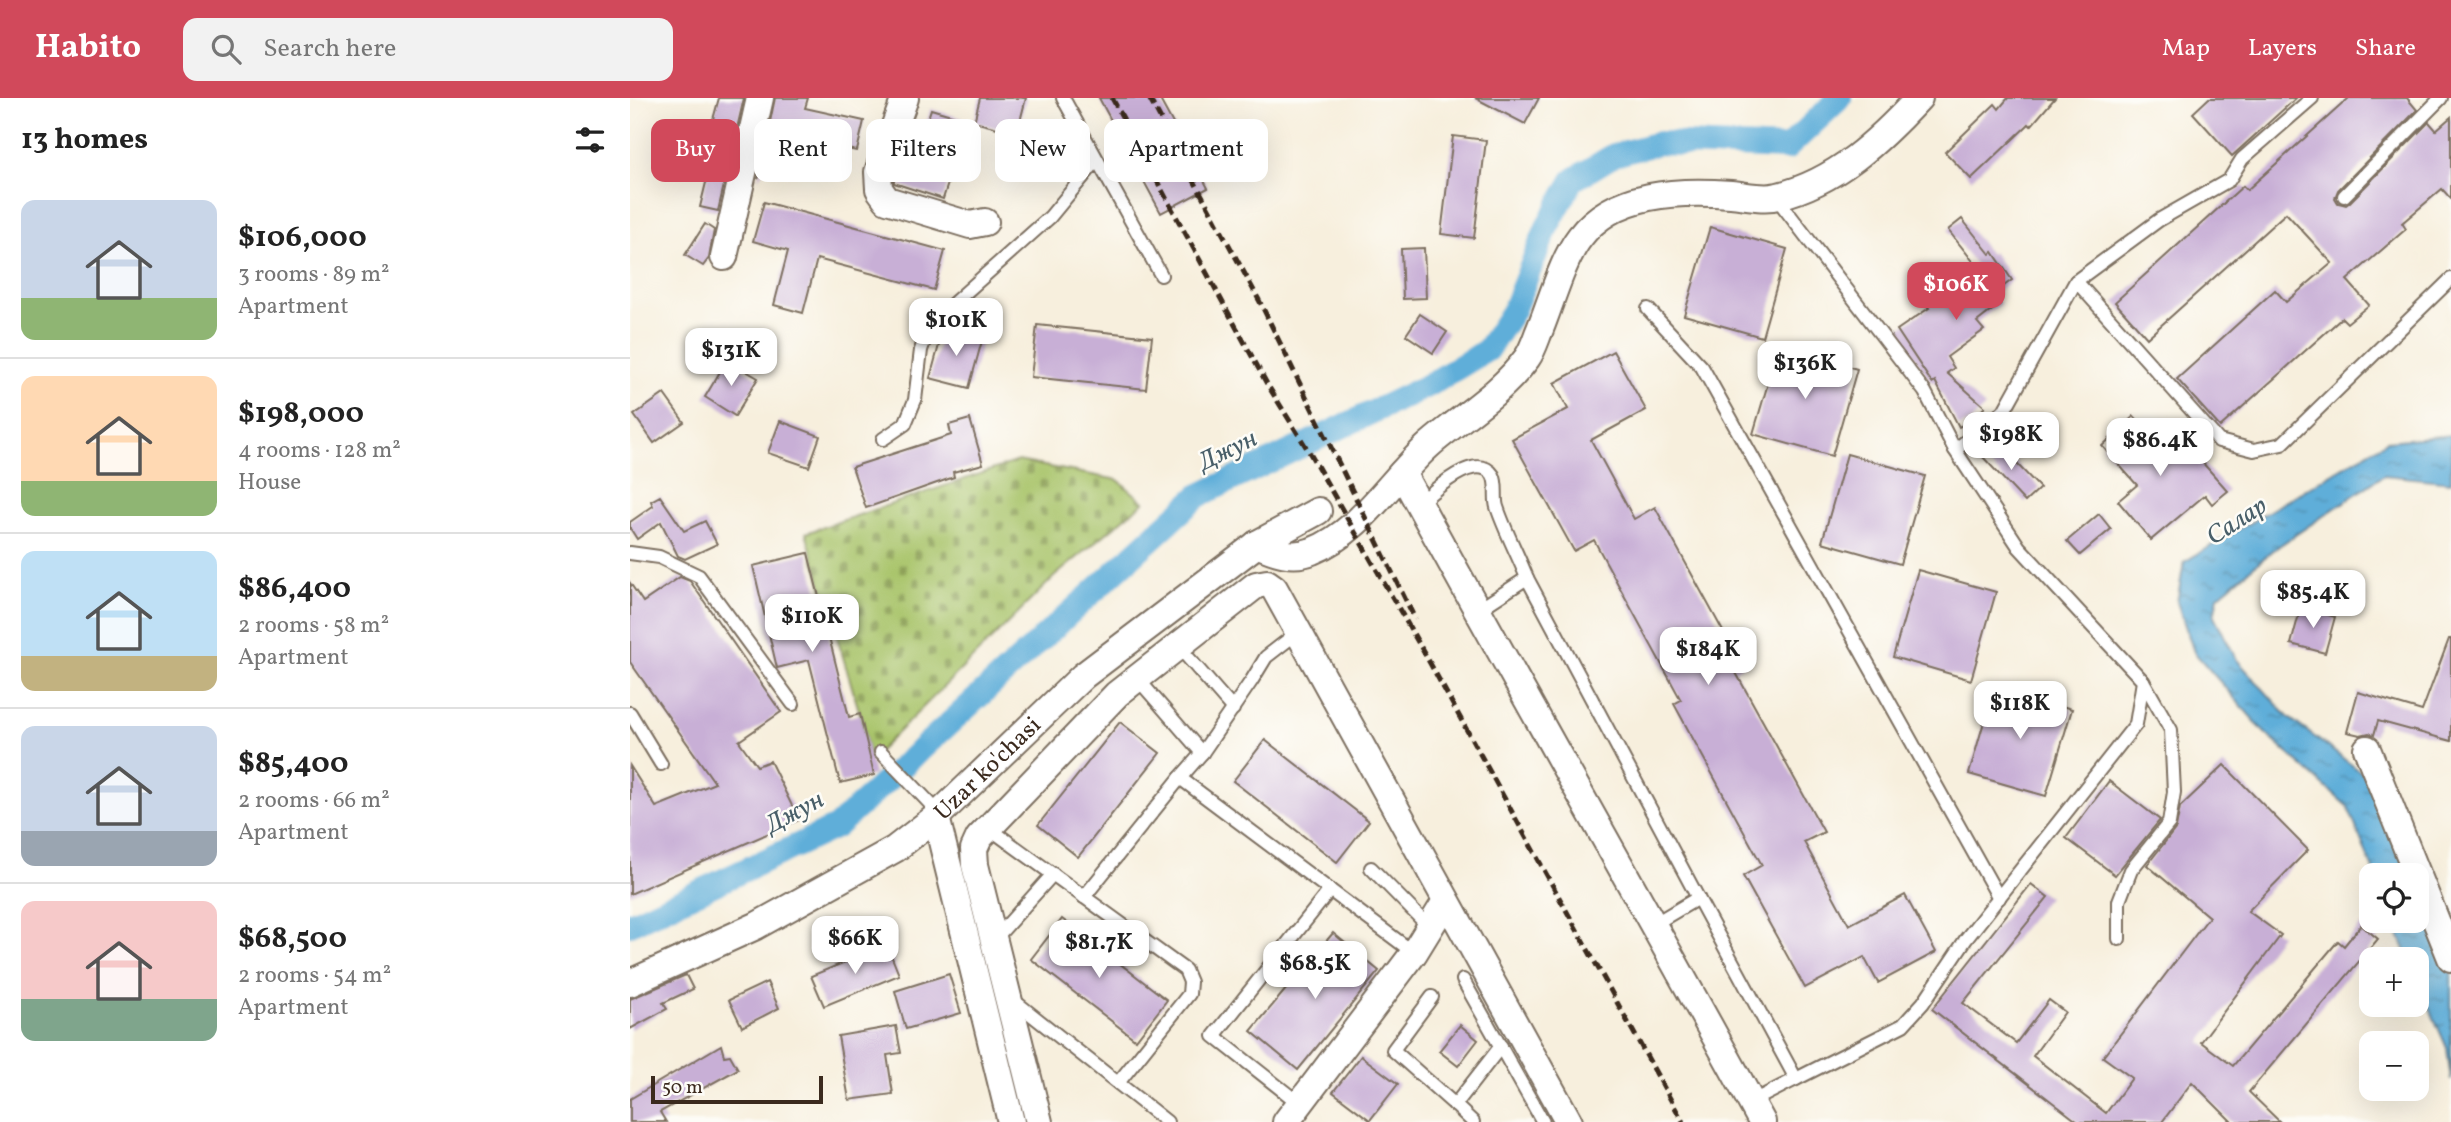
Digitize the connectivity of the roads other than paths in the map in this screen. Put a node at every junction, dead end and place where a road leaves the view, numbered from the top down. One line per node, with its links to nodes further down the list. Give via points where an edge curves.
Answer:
1 (760, 98): 11 (street)
2 (905, 98): 10 (street, via 878,172 879,189 887,200 970,225)
3 (1063, 98): 7 (lane)
4 (1919, 98): 9 (street, via 1864,152 1832,175)
5 (2312, 98): 14 (lane, via 2242,159 2229,180 2159,220)
6 (2441, 98): 8 (lane)
7 (1097, 160): 12 (lane); 16 (lane, via 1050,217 936,319 921,350 915,400 905,424)
8 (2344, 196)
9 (1776, 197): 17 (lane, via 1925,392); 18 (street, via 1696,192 1664,195 1622,206 1595,220 1567,259 1529,356 1501,388 1429,445)
10 (985, 222)
11 (724, 257)
12 (1161, 275)
13 (2451, 279): 14 (lane, via 2281,444 2254,450 2219,441)
14 (2076, 281): 17 (lane, via 2004,411)
15 (1648, 309): 45 (lane, via 1702,367)
16 (883, 439)
17 (1955, 450): 29 (lane, via 2019,547)
18 (1402, 473): 19 (street); 21 (street, via 1341,536 1310,552 1283,555)
19 (1419, 504): 23 (lane, via 1447,478 1465,470 1492,473 1496,505); 25 (street)
20 (1318, 511): 21 (street, Uzar ko'chasi)
21 (1261, 546): 24 (street); 38 (street, Uzar ko'chasi, via 1083,676)
22 (630, 553): 30 (lane, via 659,557 699,576)
23 (1527, 578): 25 (lane); 44 (lane)
24 (1267, 583): 26 (street); 27 (street, via 1256,584)
25 (1478, 610): 47 (street)
26 (1297, 633): 31 (lane, via 1266,657); 46 (street)
27 (1178, 646): 28 (street); 31 (lane)
28 (1137, 678): 35 (lane); 39 (street)
29 (2143, 681): 45 (lane, via 2136,724); 49 (lane, via 2171,730 2174,792 2169,823 2131,870 2119,901)
30 (793, 704)
31 (1233, 709): 35 (lane)
32 (630, 713): 36 (lane)
33 (2367, 749): 52 (street)
34 (881, 752): 38 (lane)
35 (1202, 753): 37 (lane)
36 (661, 764)
37 (1180, 778): 42 (lane); 43 (lane)
38 (934, 810): 54 (street, Uzar ko'chasi, via 895,849 756,926); 63 (street)
39 (989, 828): 41 (lane); 50 (street, via 974,849)
40 (1371, 868): 48 (lane)
41 (1053, 874): 43 (lane); 50 (lane)
42 (1330, 890): 51 (lane); 62 (lane, via 1214,1036)
43 (1084, 897): 59 (lane, via 1185,970 1190,982 1189,993)
44 (1698, 898): 47 (lane); 58 (lane)
45 (1999, 898): 58 (lane, via 1903,1025)
46 (1446, 901): 48 (street); 68 (street)
47 (1654, 924): 61 (street)
48 (1430, 928): 51 (street)
49 (2119, 939)
50 (994, 941): 55 (street)
51 (1414, 953): 62 (street)
52 (2451, 958)
53 (1463, 980): 57 (lane)
54 (630, 983)
55 (1007, 995): 59 (lane); 64 (street)
56 (1432, 997): 60 (lane, via 1393,1050)
57 (1501, 1046): 60 (lane); 67 (lane)
58 (1796, 1079): 61 (lane)
59 (1118, 1083): 65 (lane)
60 (1455, 1105): 66 (lane)
61 (1757, 1112)
62 (1293, 1113)
63 (1011, 1122)
64 (1039, 1122)
65 (1167, 1122)
66 (1473, 1122)
67 (1543, 1122)
68 (1569, 1122)

